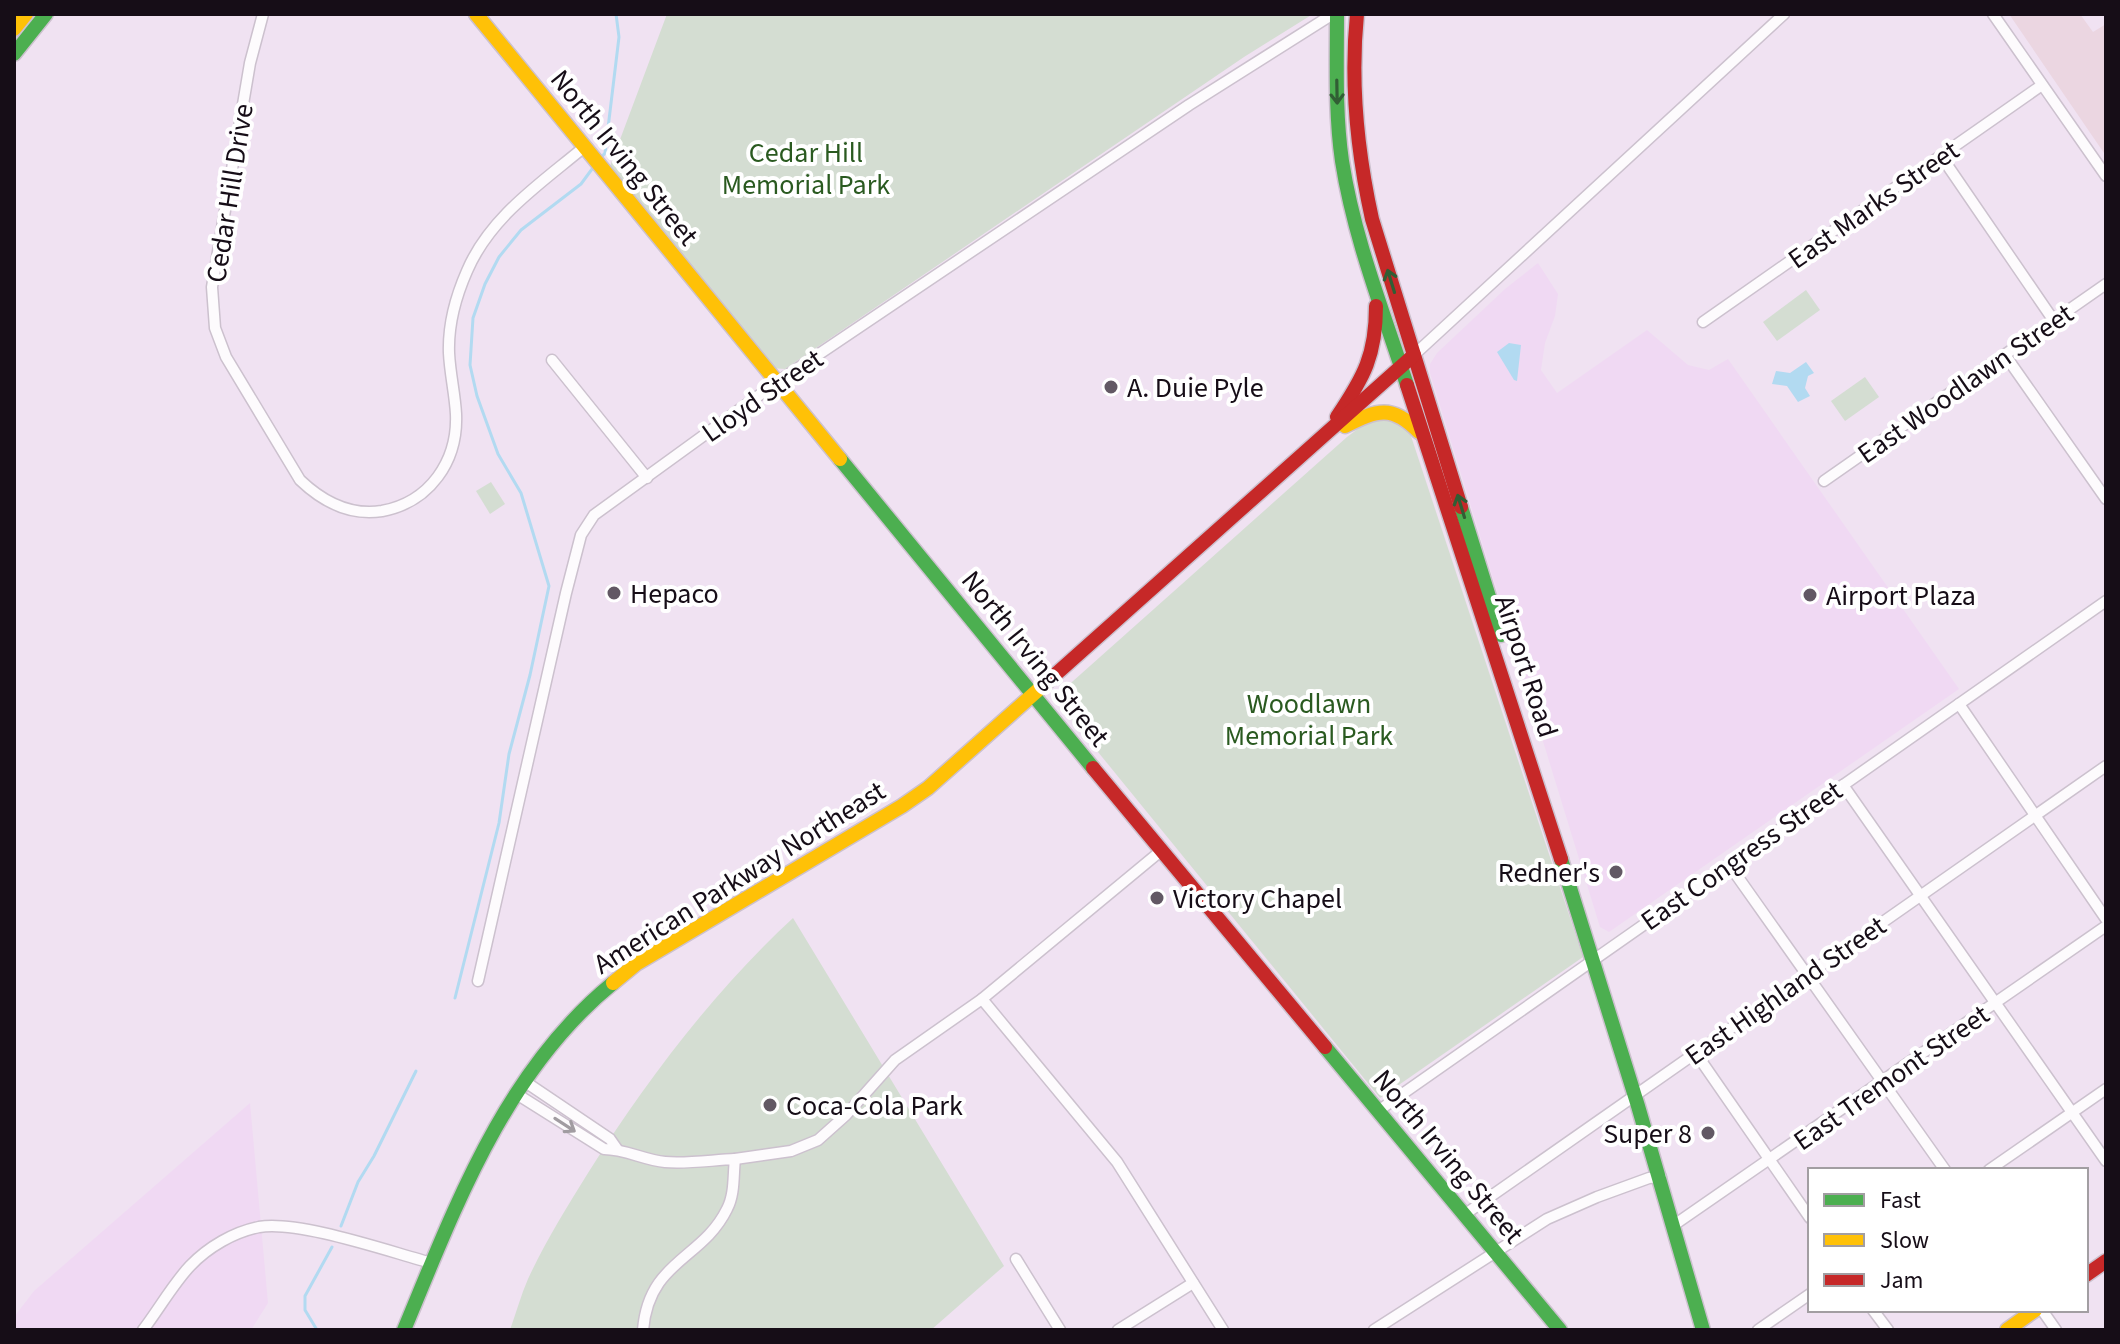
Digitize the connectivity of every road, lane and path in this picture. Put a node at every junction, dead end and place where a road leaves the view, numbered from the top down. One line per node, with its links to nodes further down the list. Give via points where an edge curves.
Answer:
1 (26, 14): 9 (main road)
2 (46, 14): 10 (main road)
3 (263, 14): 12 (street, Cedar Hill Drive, via 212,287 213,319 226,357 297,474 332,504 358,511 400,506 422,494 442,471 456,430 449,352 461,285 504,216)
4 (476, 14): 12 (main road, North Irving Street)
5 (1335, 14): 16 (main road, Airport Road, one-way to 16, via 1340,145 1347,191); 23 (street, Lloyd Street, via 1189,105)
6 (1357, 14): 19 (main road, Airport Road, one-way to 6, via 1365,182 1355,108)
7 (1784, 14): 19 (street)
8 (1993, 14): 11 (street)
9 (14, 29)
10 (14, 54)
11 (2042, 85): 13 (street, East Marks Street); 14 (street)
12 (583, 148): 23 (main road, North Irving Street)
13 (1941, 156): 17 (street); 18 (street, East Marks Street)
14 (2106, 176)
15 (2106, 284): 17 (street, East Woodlawn Street)
16 (1376, 291): 22 (main road, Airport Road); 24 (main road, via 1373,354)
17 (2054, 321): 20 (street, East Woodlawn Street)
18 (1703, 322)
19 (1414, 355): 22 (main road); 40 (main road, Airport Road, one-way to 19)
20 (2005, 355): 27 (street, East Woodlawn Street); 28 (street)
21 (552, 360): 26 (street)
22 (1402, 367): 24 (main road); 25 (main road, Airport Road)
23 (776, 383): 26 (street, Lloyd Street); 30 (main road, North Irving Street)
24 (1322, 438): 25 (main road, via 1384,411 1401,414); 30 (main road, American Parkway Northeast)
25 (1424, 438): 40 (main road, Airport Road)
26 (647, 478): 42 (street, Lloyd Street, via 594,515 581,535)
27 (1824, 481)
28 (2106, 499)
29 (2106, 601): 31 (street, East Congress Street)
30 (1033, 696): 35 (main road, North Irving Street); 47 (main road, American Parkway Northeast, via 902,806 636,964 574,1017)
31 (1959, 704): 33 (street, East Congress Street); 34 (street)
32 (2106, 766): 34 (street, East Highland Street)
33 (1843, 785): 36 (street, East Congress Street); 37 (street)
34 (2034, 816): 37 (street, East Highland Street); 38 (street)
35 (1162, 850): 43 (street); 50 (main road, North Irving Street)
36 (1730, 866): 40 (street, East Congress Street); 41 (street)
37 (1920, 895): 41 (street, East Highland Street); 44 (street)
38 (2106, 919)
39 (2106, 926): 44 (street, East Tremont Street)
40 (1598, 957): 49 (main road, Airport Road); 50 (street, East Congress Street)
41 (1808, 973): 45 (street, East Highland Street); 46 (street)
42 (478, 981)
43 (982, 999): 52 (street, via 895,1060 818,1140 791,1151); 66 (street, via 1117,1162)
44 (1996, 1004): 46 (street, East Tremont Street); 51 (street)
45 (1695, 1052): 49 (street, East Highland Street); 53 (street)
46 (1884, 1082): 53 (street, East Tremont Street); 55 (street)
47 (519, 1087): 52 (street, via 610,1139 617,1149 646,1159); 64 (main road, American Parkway Northeast, via 482,1150)
48 (2106, 1089): 51 (street)
49 (1639, 1091): 57 (main road, Airport Road); 58 (street, East Highland Street); 60 (main road, Airport Road)
50 (1378, 1111): 58 (main road, North Irving Street)
51 (2072, 1113): 54 (street); 56 (street)
52 (735, 1159): 73 (street, via 728,1208 654,1288)
53 (1771, 1160): 59 (street); 60 (street, East Tremont Street)
54 (2106, 1161)
55 (1944, 1168)
56 (1992, 1168)
57 (1661, 1177): 60 (main road, Airport Road); 61 (street, via 1569,1208)
58 (1464, 1215): 61 (main road, North Irving Street)
59 (1808, 1215)
60 (1678, 1223): 79 (main road, Airport Road); 80 (main road, Airport Road)
61 (1496, 1253): 77 (street); 78 (main road, North Irving Street)
62 (1016, 1259): 74 (street)
63 (2106, 1261): 65 (main road)
64 (432, 1263): 71 (street, via 312,1233 257,1227 221,1240 190,1266); 72 (main road, American Parkway Northeast)
65 (2088, 1274)
66 (1193, 1283): 75 (street); 76 (street)
67 (1808, 1295): 81 (street)
68 (1874, 1312): 82 (street)
69 (2032, 1312): 83 (main road)
70 (2043, 1312): 84 (street)
71 (143, 1330)
72 (404, 1330)
73 (643, 1330)
74 (1060, 1330)
75 (1118, 1330)
76 (1223, 1330)
77 (1374, 1330)
78 (1560, 1330)
79 (1703, 1330)
80 (1713, 1330)
81 (1758, 1330)
82 (1888, 1330)
83 (2007, 1330)
84 (2056, 1330)

